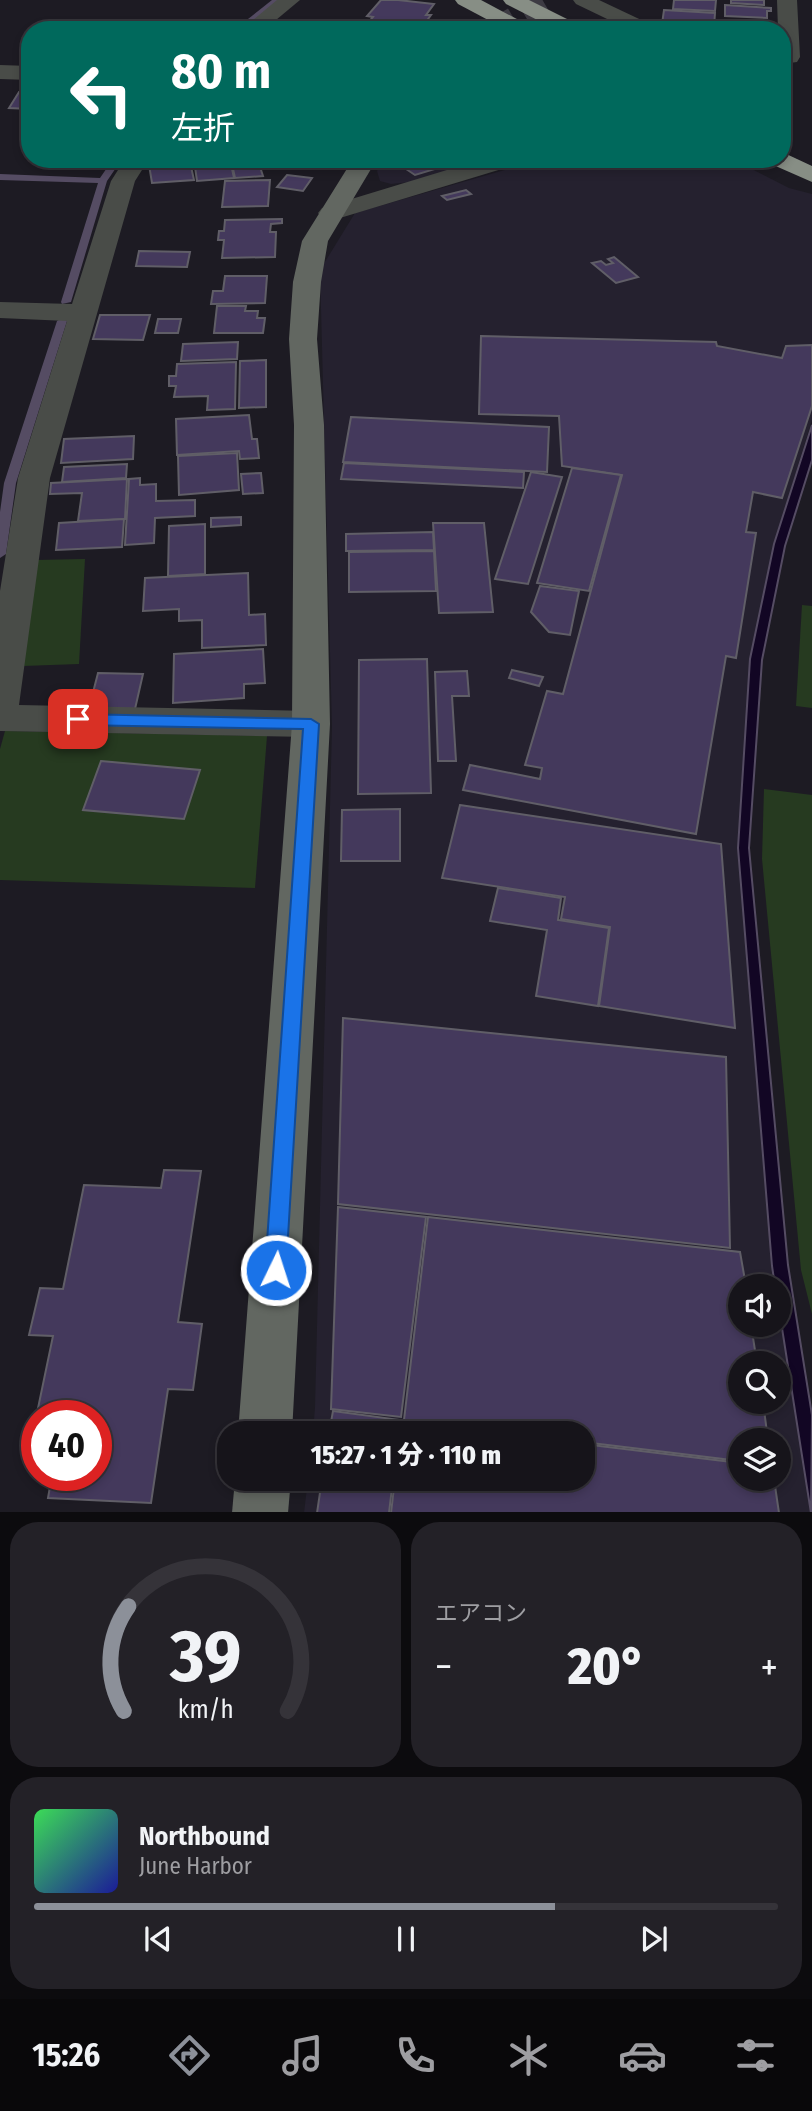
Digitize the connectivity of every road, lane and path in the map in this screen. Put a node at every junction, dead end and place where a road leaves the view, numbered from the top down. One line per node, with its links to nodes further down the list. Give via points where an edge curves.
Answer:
1 (290, 0): 6 (street)
2 (465, 0): 7 (highway)
3 (513, 0): 8 (highway)
4 (583, 0): 9 (street)
5 (787, 0): 10 (street)
6 (263, 21)
7 (506, 21)
8 (556, 21)
9 (638, 21)
10 (788, 21)
11 (0, 72): 12 (street)
12 (21, 73)
13 (791, 164): 17 (highway)
14 (131, 168): 20 (street, via 123,181)
15 (359, 168): 18 (street)
16 (479, 168): 18 (street)
17 (812, 175)
18 (331, 213): 23 (street, via 315,241 303,339 309,425)
19 (0, 310): 20 (street)
20 (85, 313): 21 (street, via 34,478)
21 (0, 707)
22 (0, 718): 23 (street)
23 (311, 724): 24 (street)
24 (266, 1421)
25 (261, 1491): 26 (street)
26 (260, 1512)

